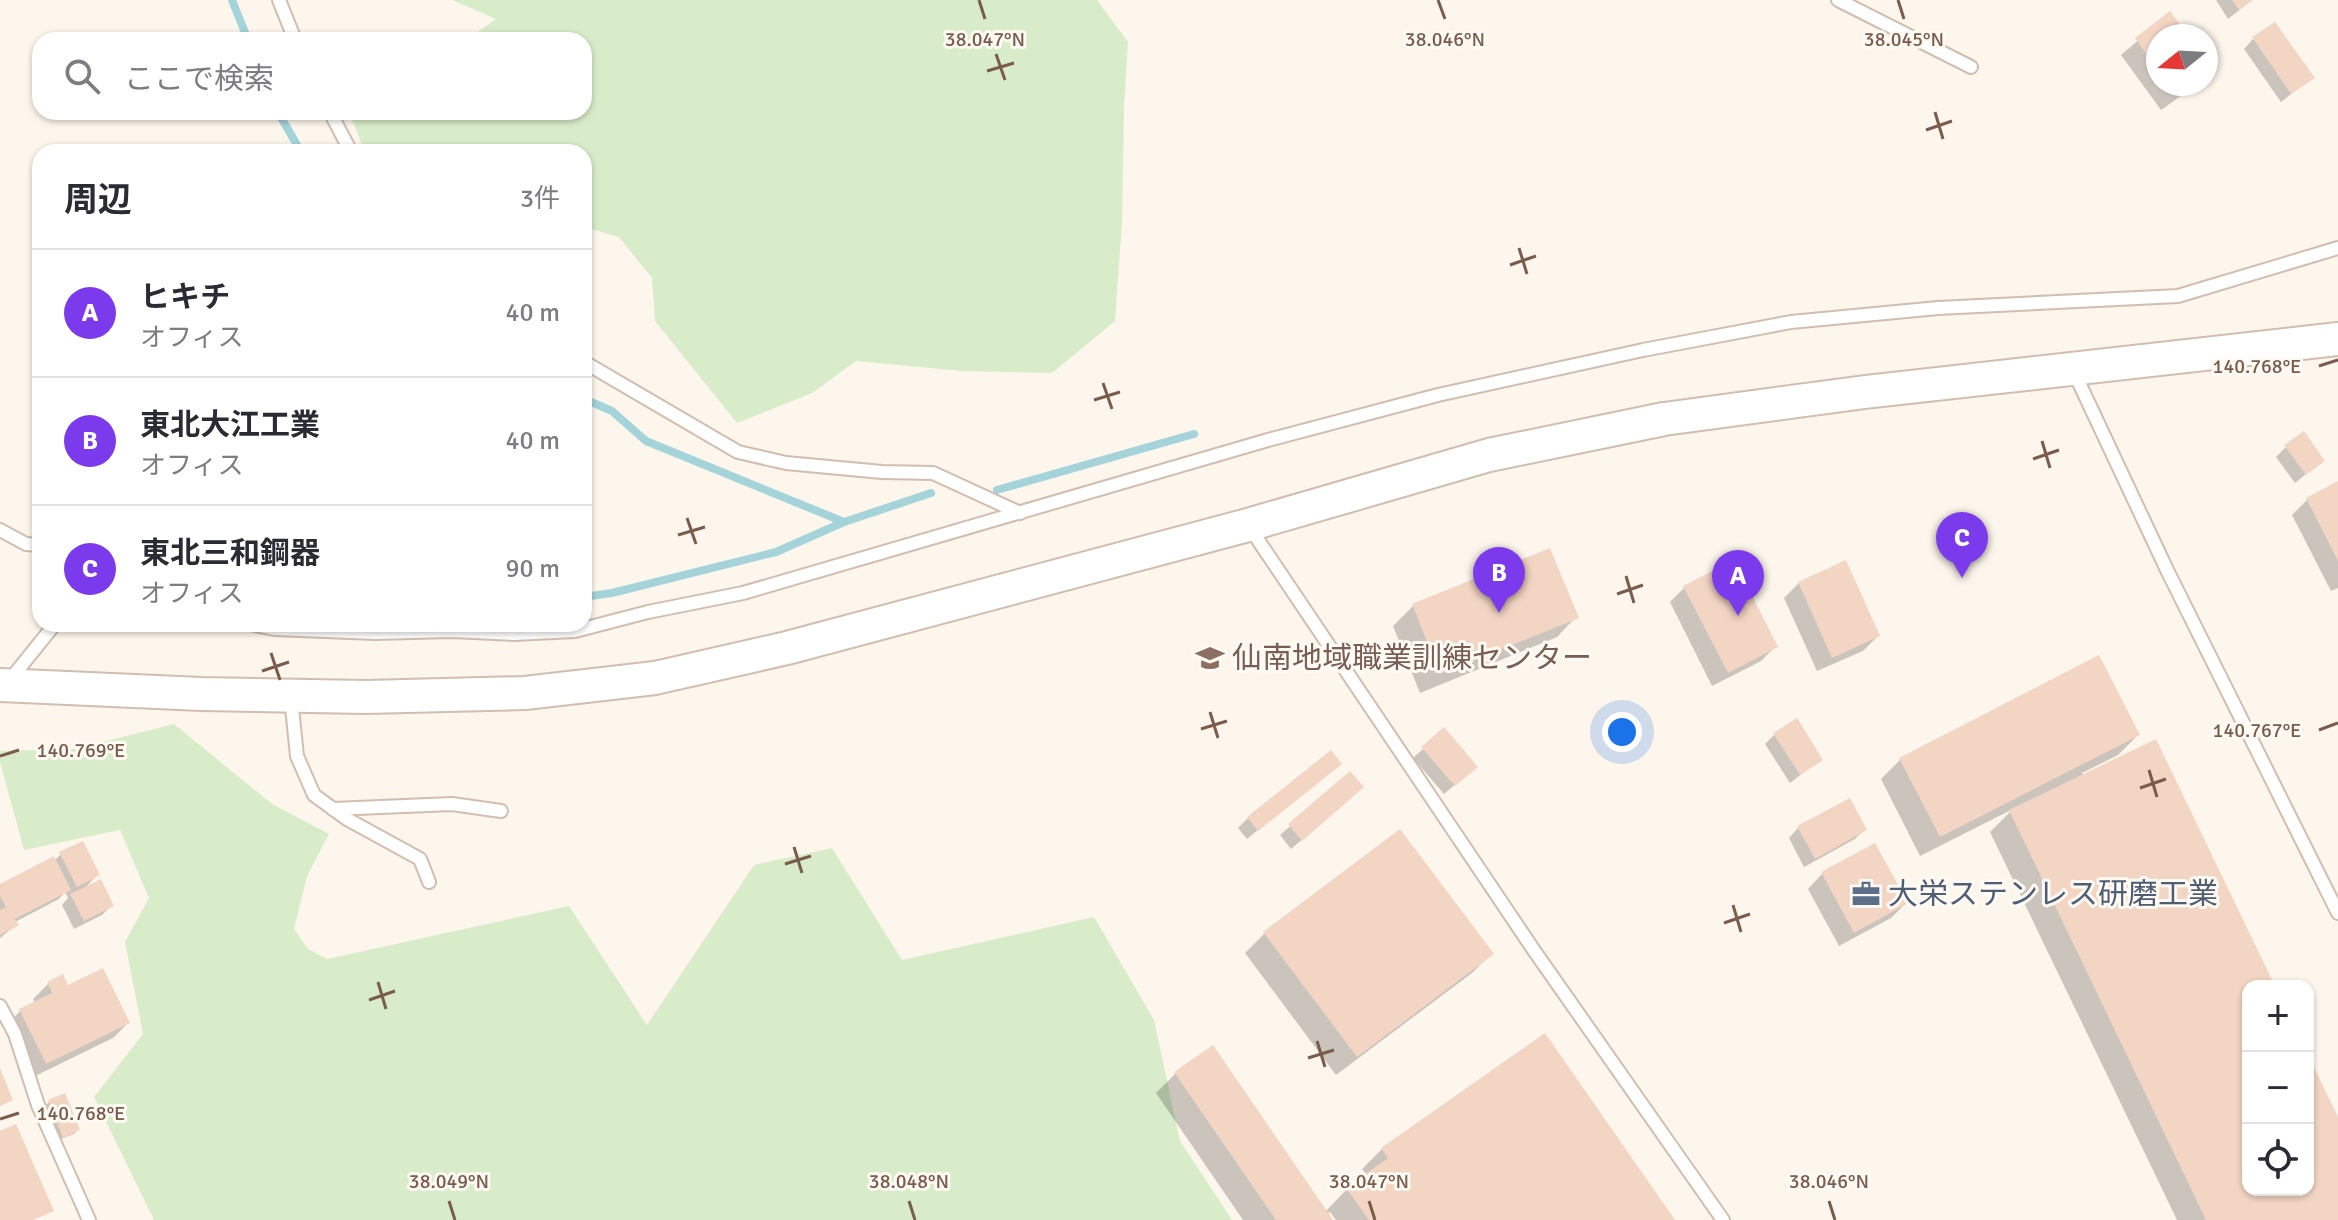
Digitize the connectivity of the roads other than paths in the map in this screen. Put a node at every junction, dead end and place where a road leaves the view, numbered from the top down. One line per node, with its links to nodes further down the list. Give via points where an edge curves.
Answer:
1 (279, 0): 3 (lane)
2 (1838, 0): 4 (lane)
3 (292, 32)
4 (1971, 67)
5 (334, 120): 6 (lane)
6 (347, 144)
7 (2338, 248): 11 (lane, via 2178,296 1938,308 1791,322 1643,350 1424,399)
8 (2338, 339): 10 (street)
9 (592, 367): 11 (lane, via 738,452 786,463 933,473)
10 (2073, 369): 12 (street, via 1664,419 1489,455); 26 (lane)
11 (1020, 513): 15 (lane, via 743,593)
12 (1248, 525): 22 (street, via 655,678 525,693); 31 (lane)
13 (0, 530): 14 (lane)
14 (32, 544)
15 (592, 627)
16 (48, 632): 21 (lane)
17 (350, 632): 18 (lane)
18 (414, 632)
19 (473, 632): 20 (lane)
20 (555, 632)
21 (3, 686): 22 (street)
22 (290, 696): 23 (lane, via 297,756 314,795)
23 (333, 809): 24 (lane, via 452,804); 25 (lane, via 420,859)
24 (501, 811)
25 (429, 882)
26 (2338, 913)
27 (0, 1006): 28 (lane)
28 (15, 1034): 29 (lane); 30 (lane, via 38,1105)
29 (0, 1040)
30 (89, 1220)
31 (1723, 1220)

